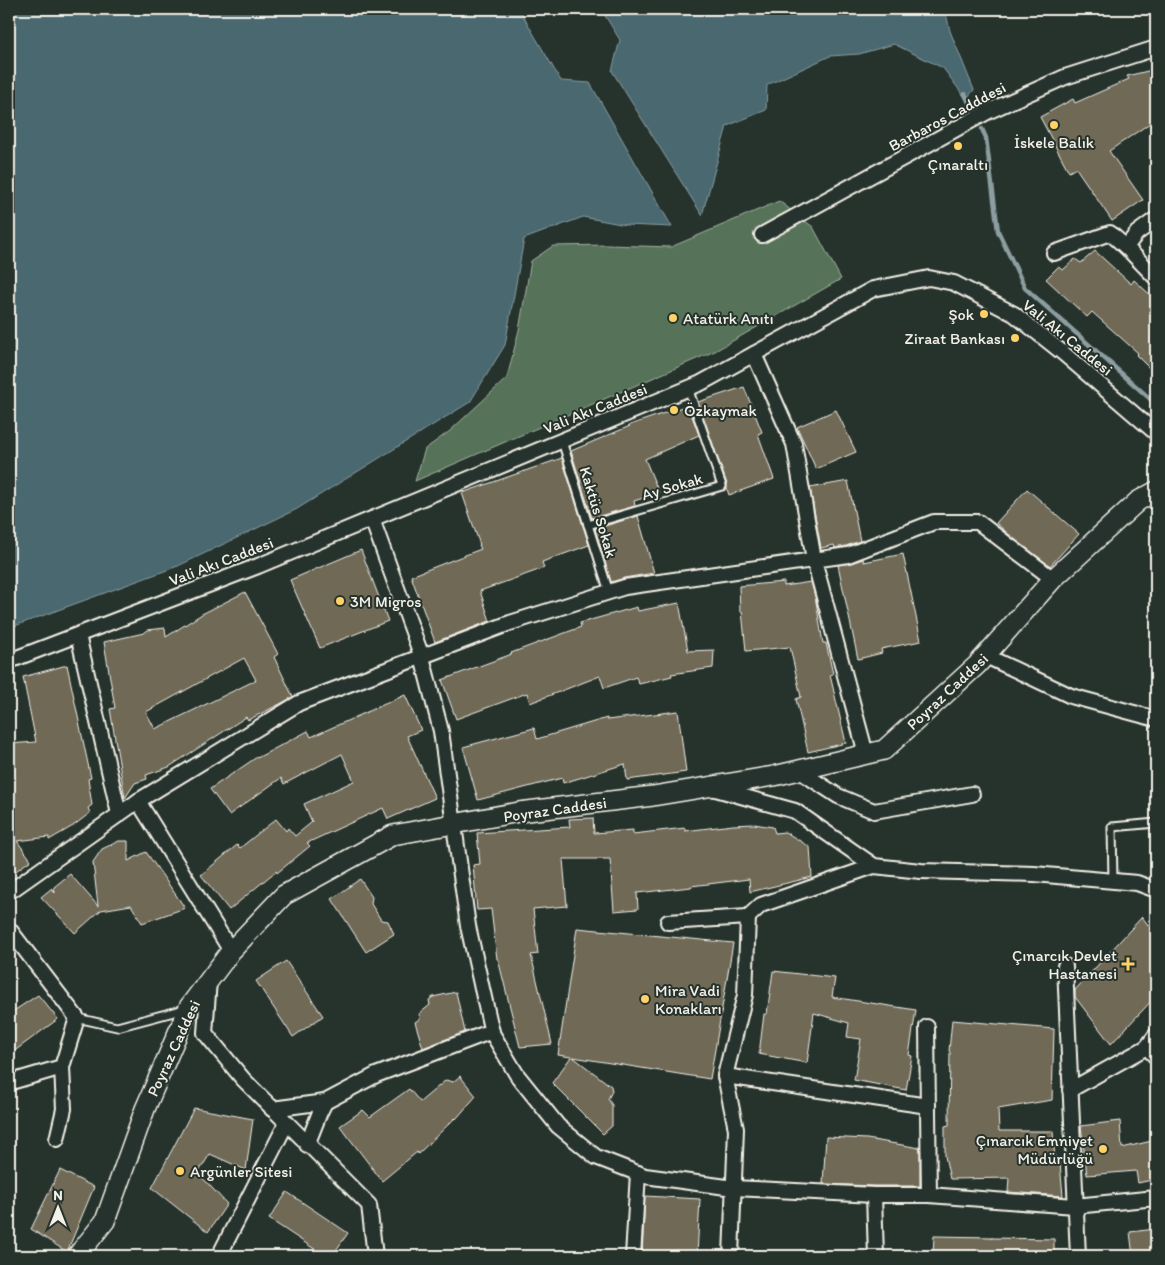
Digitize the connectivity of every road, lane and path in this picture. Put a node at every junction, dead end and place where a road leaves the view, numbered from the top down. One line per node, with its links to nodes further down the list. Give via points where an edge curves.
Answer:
1 (1156, 48): 3 (street, Barbaros Cadddesi, via 1065,77 987,112)
2 (1156, 219): 4 (street, via 1136,233)
3 (762, 235)
4 (1126, 247): 5 (street, via 1110,233); 6 (street)
5 (1054, 253)
6 (1156, 278)
7 (754, 354): 8 (street, Vali Akı Caddesi); 9 (street, Vali Akı Caddesi, via 873,289 929,278 954,283 1014,314); 14 (street, via 794,444)
8 (688, 388): 10 (street, Vali Akı Caddesi); 13 (lane, Ay Sokak, via 722,486)
9 (1156, 433)
10 (562, 441): 12 (street, Vali Akı Caddesi); 13 (lane, Kaktüs Sokak)
11 (1156, 491): 15 (street, Poyraz Caddesi, via 1138,501)
12 (372, 519): 17 (street, Vali Akı Caddesi); 18 (street)
13 (588, 525): 16 (lane, Kaktüs Sokak)
14 (814, 560): 15 (street, via 848,555 934,522 978,522); 16 (street); 22 (street)
15 (1053, 579): 19 (street, Poyraz Caddesi)
16 (609, 592): 18 (street, via 510,623)
17 (78, 635): 20 (street, Vali Akı Caddesi); 27 (street)
18 (422, 656): 26 (street, via 299,703); 29 (street, via 442,731)
19 (986, 656): 21 (street, via 1071,696); 22 (street, Poyraz Caddesi, via 884,750)
20 (9, 661)
21 (1156, 719)
22 (866, 754): 23 (street, Poyraz Caddesi)
23 (798, 770): 24 (street, Poyraz Caddesi); 25 (street, via 838,796 874,811)
24 (708, 787): 29 (street, Poyraz Caddesi, via 519,812); 30 (street, via 795,811)
25 (972, 794)
26 (138, 801): 27 (street); 37 (street)
27 (118, 814): 32 (street)
28 (1156, 823): 31 (lane, via 1112,827)
29 (455, 824): 37 (street, Poyraz Caddesi, via 393,834 284,895); 43 (street, via 468,926)
30 (874, 866): 31 (street); 34 (street, via 761,905)
31 (1113, 881): 33 (street)
32 (9, 890)
33 (1156, 890)
34 (748, 917): 35 (street); 47 (street, via 745,995)
35 (668, 922)
36 (9, 929): 41 (street)
37 (231, 951): 39 (street, Poyraz Caddesi)
38 (1065, 966): 49 (street)
39 (210, 980): 40 (street, Poyraz Caddesi); 52 (street, via 205,1033 243,1080)
40 (190, 1007): 41 (lane, via 117,1027); 62 (street, Poyraz Caddesi, via 145,1109 105,1221)
41 (77, 1018): 46 (street)
42 (927, 1027): 51 (street)
43 (492, 1031): 50 (street, via 376,1075); 56 (street, via 516,1075 558,1126 596,1157)
44 (1156, 1035): 45 (street)
45 (1152, 1052): 49 (street)
46 (62, 1067): 48 (street); 54 (street, via 64,1109)
47 (725, 1076): 51 (street); 57 (street, via 736,1129)
48 (9, 1083)
49 (1070, 1090): 61 (street)
50 (326, 1102): 52 (street); 55 (street)
51 (928, 1106): 59 (street)
52 (272, 1109): 53 (street)
53 (286, 1124): 55 (street); 63 (street)
54 (57, 1139)
55 (307, 1144): 64 (street, via 369,1205)
56 (638, 1173): 57 (street); 65 (street)
57 (734, 1188): 58 (street); 66 (street)
58 (874, 1195): 59 (street); 67 (street)
59 (929, 1196): 61 (street)
60 (1156, 1198): 61 (street)
61 (1075, 1206): 68 (street)
62 (77, 1256)
63 (220, 1256)
64 (375, 1256)
65 (634, 1256)
66 (731, 1256)
67 (876, 1256)
68 (1078, 1256)

